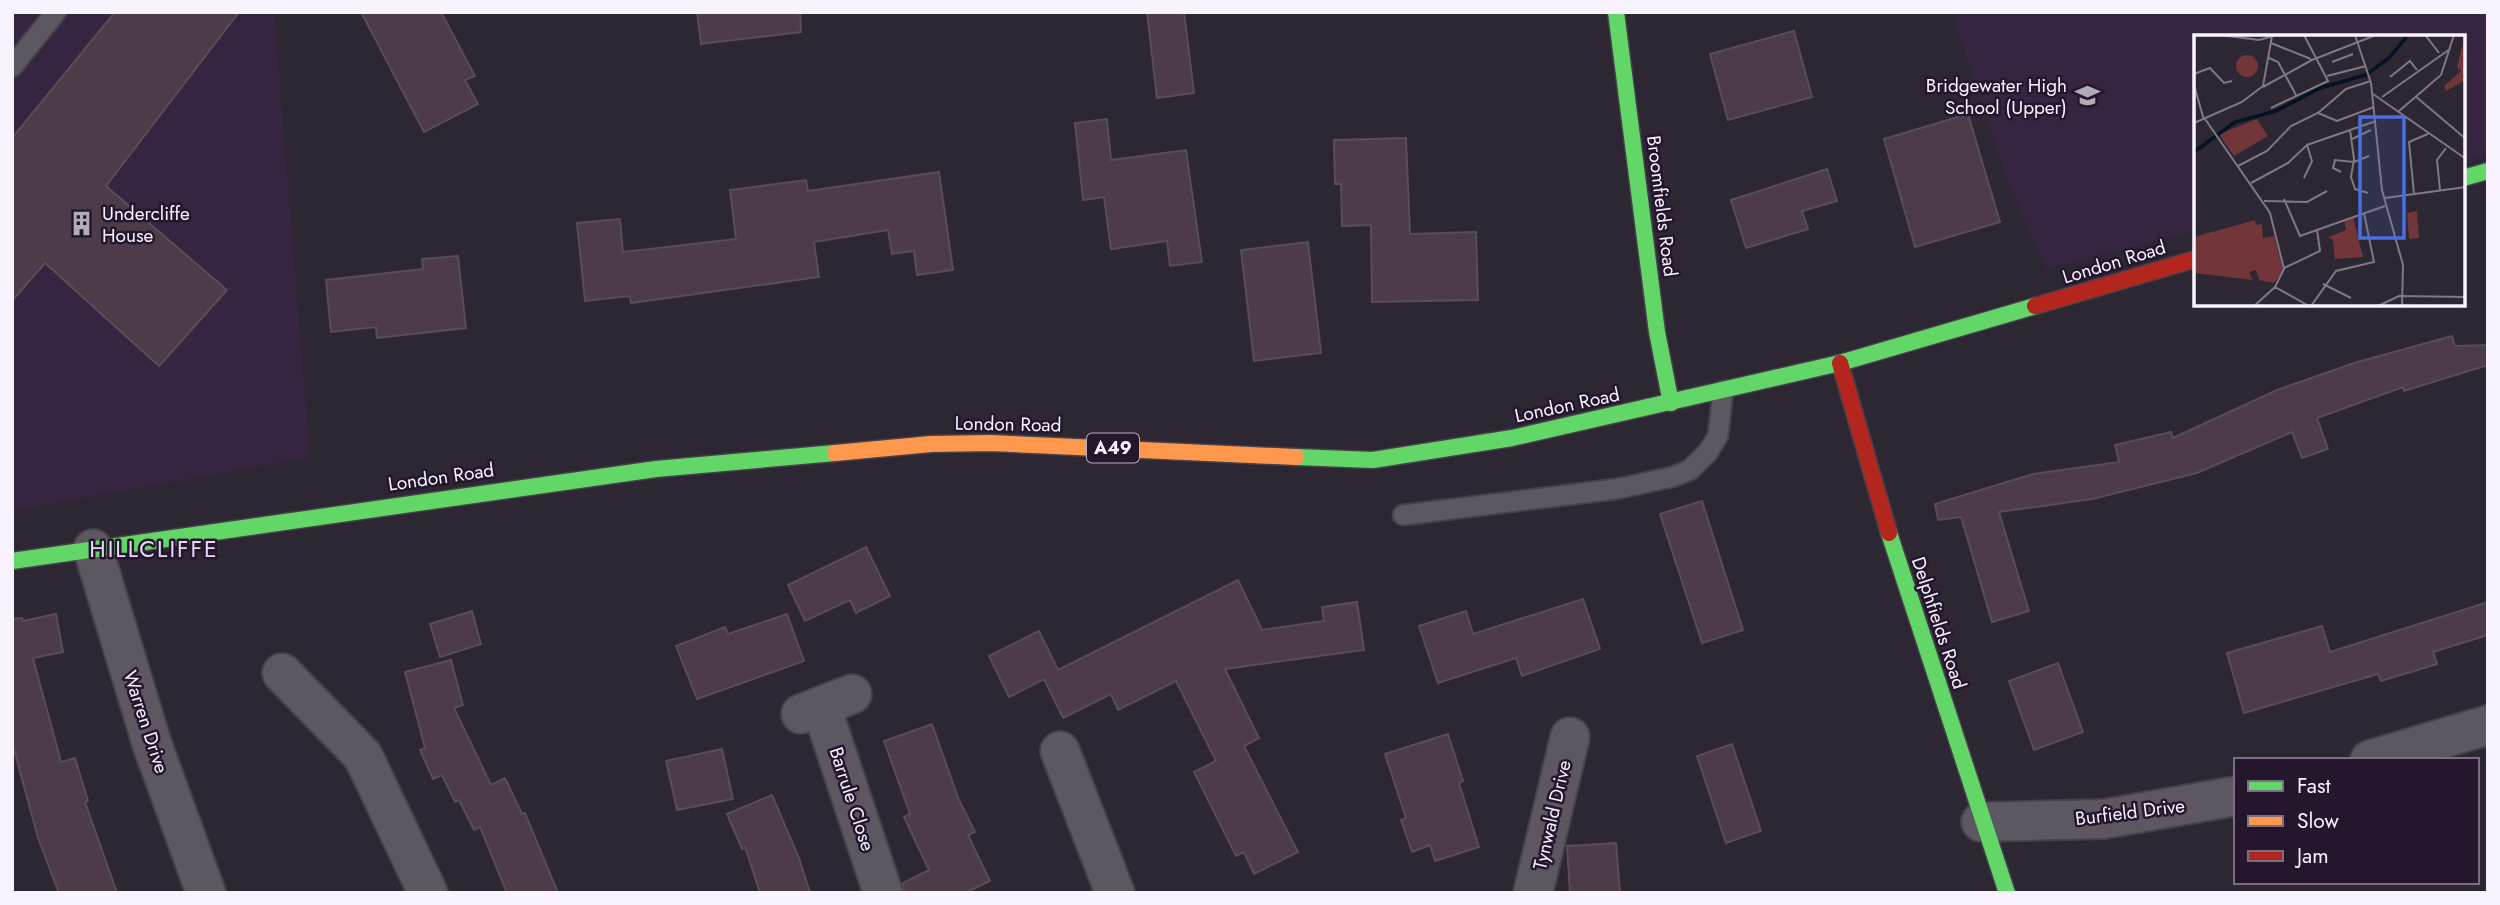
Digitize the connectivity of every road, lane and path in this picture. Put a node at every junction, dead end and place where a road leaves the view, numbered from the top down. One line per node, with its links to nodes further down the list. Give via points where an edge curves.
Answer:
1 (55, 12): 3 (lane)
2 (1616, 12): 9 (main road, Broomfields Road, via 1657,332)
3 (12, 67)
4 (2488, 171): 5 (main road)
5 (2465, 177)
6 (2194, 260): 7 (main road, London Road / A49)
7 (1840, 363): 8 (main road, London Road / A49); 20 (main road, Delphfields Road, via 1868,469)
8 (1723, 391): 9 (main road, London Road / A49); 10 (lane, via 1718,436 1709,452 1690,470 1672,477 1616,489)
9 (1671, 403): 11 (main road, London Road / A49, via 1512,438 1373,460 931,444 656,468)
10 (1403, 515)
11 (93, 549): 12 (main road, London Road / A49); 21 (street, Warren Drive, via 152,744)
12 (12, 561)
13 (282, 674): 22 (street, via 363,756)
14 (825, 705): 23 (street, Barrule Close)
15 (2488, 725): 18 (street)
16 (1570, 737): 25 (street, Tynwald Drive)
17 (1060, 751): 24 (street)
18 (2377, 758)
19 (2234, 796): 20 (street, Burfield Drive, via 2104,819)
20 (1982, 822): 26 (main road, Delphfields Road)
21 (206, 893)
22 (428, 893)
23 (883, 893)
24 (1115, 893)
25 (1533, 893)
26 (2007, 893)

